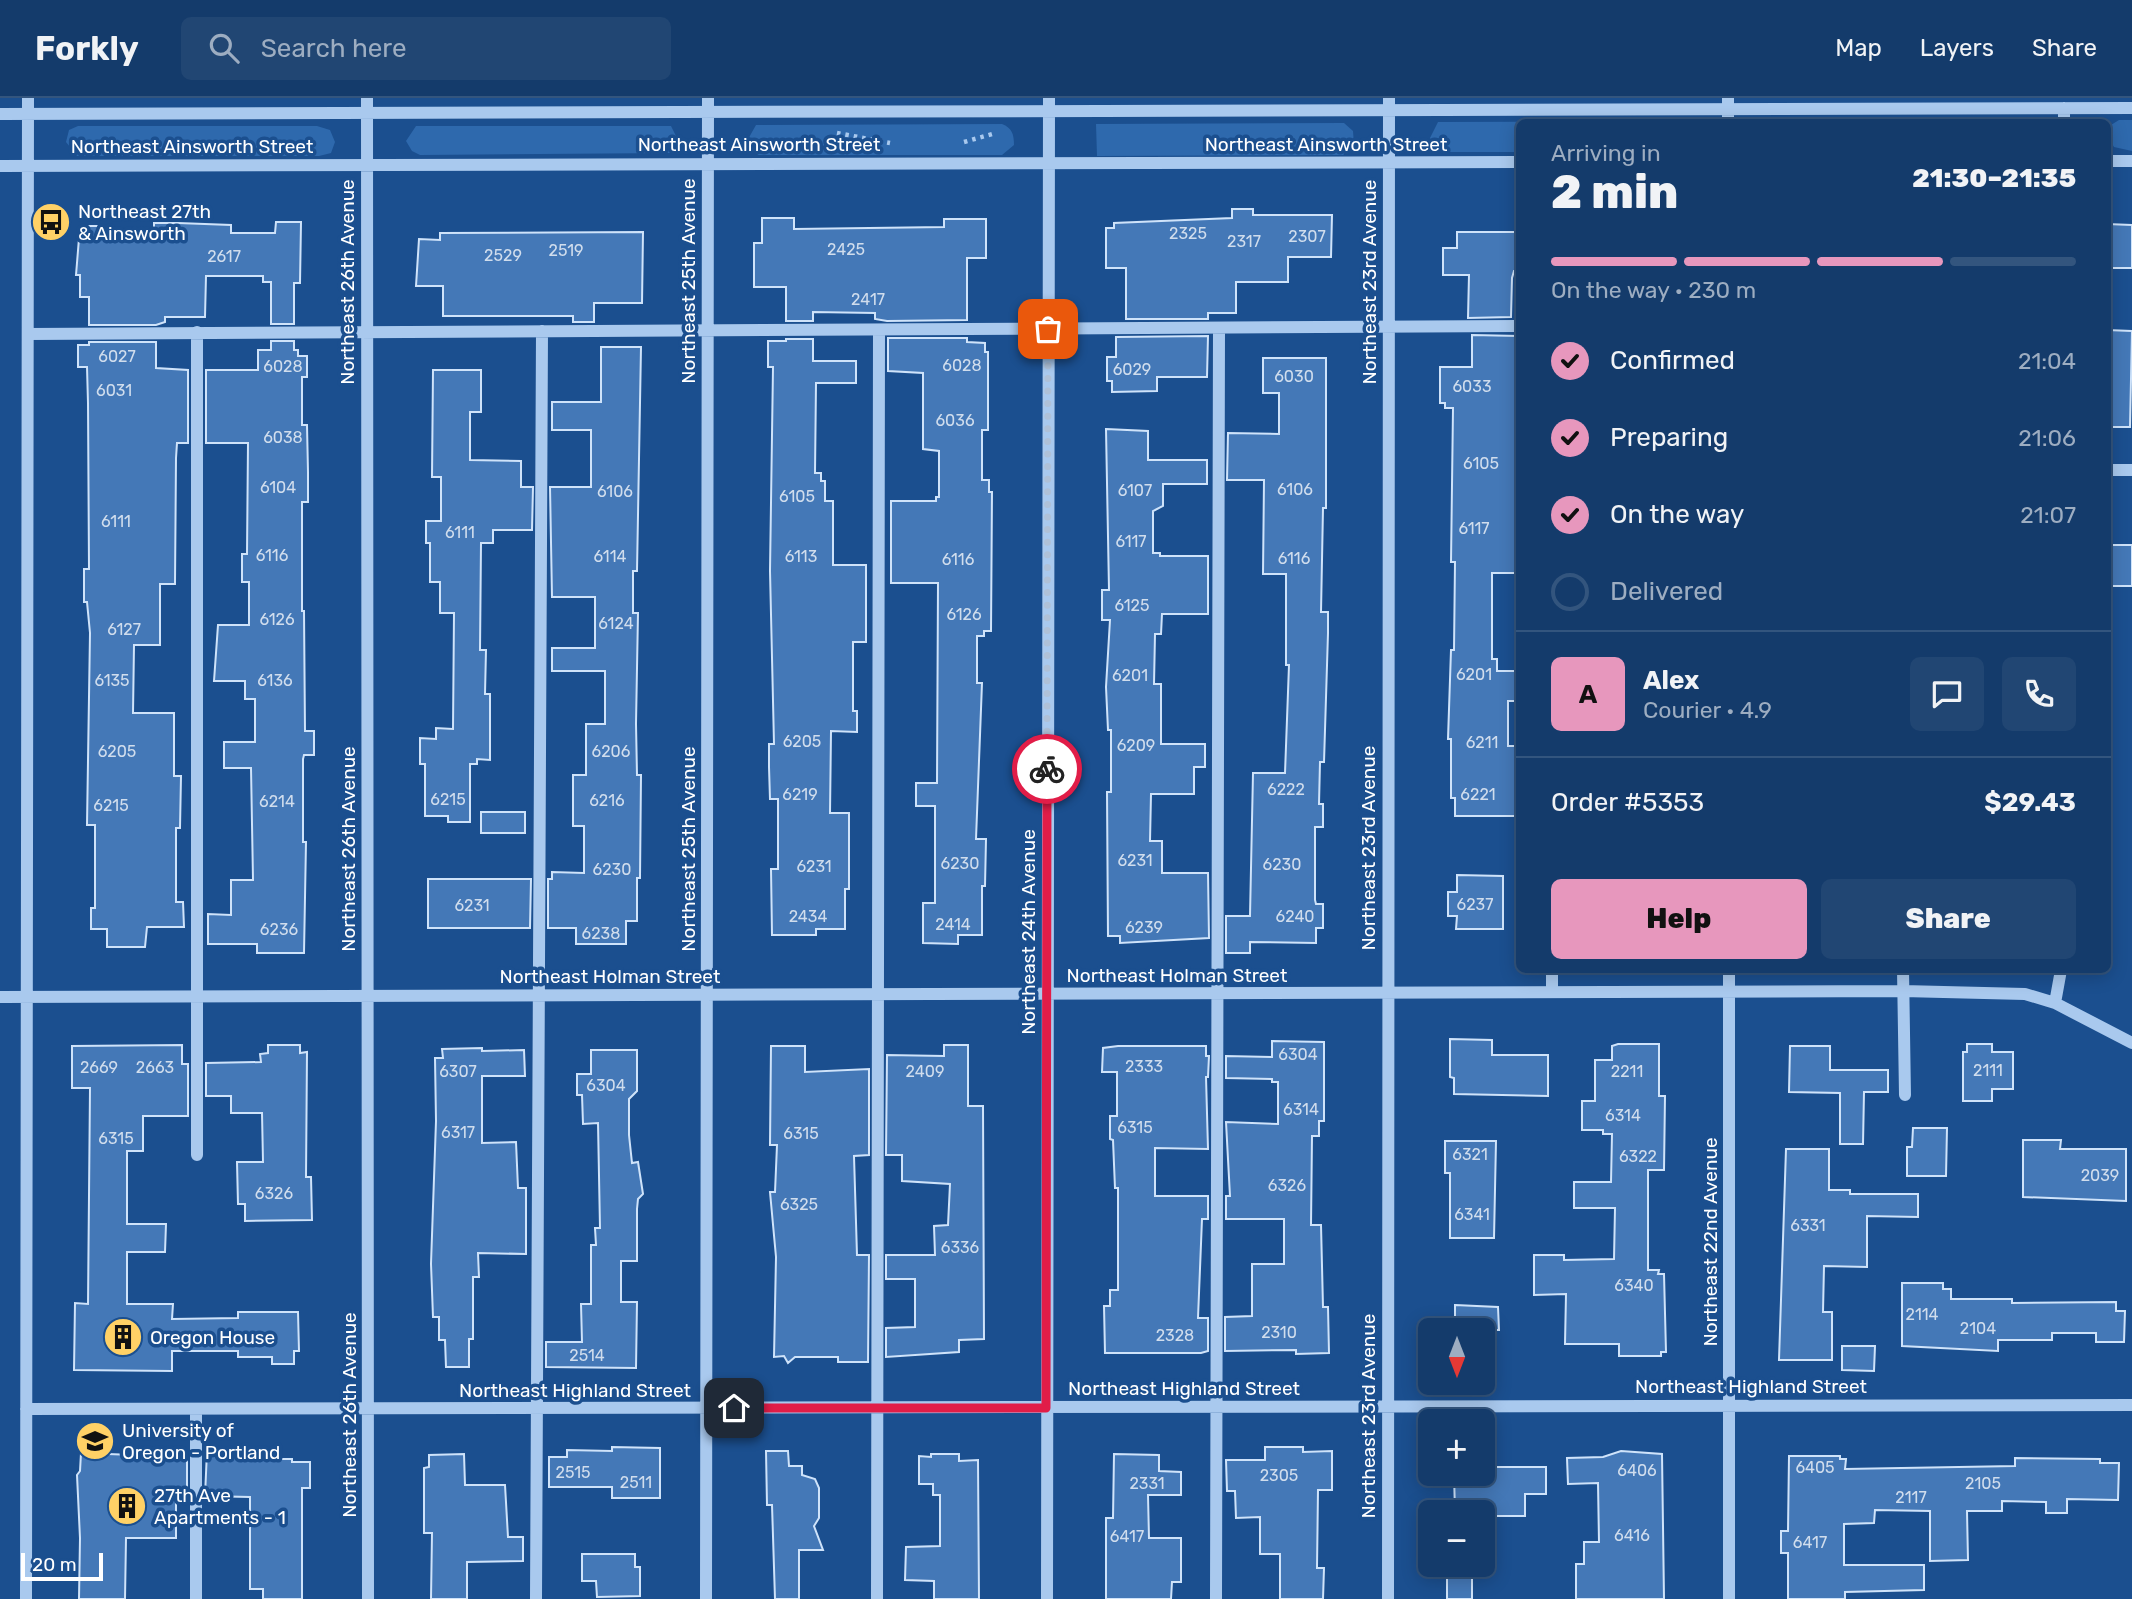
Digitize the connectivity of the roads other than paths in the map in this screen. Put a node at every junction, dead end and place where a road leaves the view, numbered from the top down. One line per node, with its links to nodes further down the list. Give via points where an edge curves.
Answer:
1 (28, 98): 12 (street)
2 (367, 98): 13 (street, Northeast 26th Avenue)
3 (708, 98): 9 (street, Northeast 25th Avenue)
4 (1049, 98): 10 (street, Northeast 24th Avenue)
5 (1389, 104): 8 (street, Northeast Ainsworth Street); 10 (street, Northeast Ainsworth Street); 17 (street, Northeast 23rd Avenue)
6 (2064, 108): 7 (street, Northeast Ainsworth Street); 8 (street, Northeast Ainsworth Street); 14 (street)
7 (2132, 108)
8 (1728, 110)
9 (708, 112): 10 (street, Northeast Ainsworth Street); 13 (street, Northeast Ainsworth Street); 19 (street, Northeast 25th Avenue)
10 (1049, 112): 20 (street, Northeast 24th Avenue)
11 (0, 114): 12 (street, Northeast Ainsworth Street)
12 (28, 114): 13 (street, Northeast Ainsworth Street); 23 (street)
13 (367, 114): 21 (street, Northeast 26th Avenue)
14 (2064, 119)
15 (2111, 161): 16 (street)
16 (2132, 161)
17 (1388, 162): 18 (street, Northeast Ainsworth Street); 20 (street, Northeast Ainsworth Street); 24 (street, Northeast 23rd Avenue)
18 (1516, 162)
19 (708, 163): 20 (street, Northeast Ainsworth Street); 21 (street, Northeast Ainsworth Street); 28 (street, Northeast 25th Avenue)
20 (1048, 164): 27 (street, Northeast 24th Avenue)
21 (366, 165): 23 (street, Northeast Ainsworth Street); 30 (street, Northeast 26th Avenue)
22 (0, 166): 23 (street, Northeast Ainsworth Street)
23 (28, 166): 33 (street)
24 (1389, 326): 25 (street); 26 (street); 43 (street, Northeast 23rd Avenue)
25 (1516, 326)
26 (1219, 328): 27 (street); 45 (street)
27 (1048, 329): 29 (street); 44 (street, Northeast 24th Avenue)
28 (707, 330): 29 (street); 31 (street); 46 (street, Northeast 25th Avenue)
29 (879, 330): 47 (street)
30 (367, 331): 31 (street); 32 (street); 48 (street, Northeast 26th Avenue)
31 (542, 331): 49 (street)
32 (197, 332): 33 (street); 52 (street)
33 (28, 334): 51 (street)
34 (2111, 470): 35 (street)
35 (2132, 470)
36 (1552, 973): 42 (street)
37 (1729, 973): 40 (street, Northeast 22nd Avenue)
38 (1903, 973): 41 (street)
39 (2060, 973): 53 (street)
40 (1729, 991): 41 (street, Northeast Holman Street); 42 (street, Northeast Holman Street); 58 (street, Northeast 22nd Avenue)
41 (1903, 991): 53 (street, Northeast Holman Street, via 2025,994); 55 (street)
42 (1552, 992): 43 (street, Northeast Holman Street)
43 (1387, 993): 45 (street, Northeast Holman Street); 60 (street, Northeast 23rd Avenue)
44 (1047, 994): 45 (street, Northeast Holman Street); 47 (street, Northeast Holman Street); 63 (street, Northeast 24th Avenue)
45 (1218, 994): 59 (street)
46 (708, 995): 47 (street, Northeast Holman Street); 49 (street, Northeast Holman Street); 61 (street, Northeast 25th Avenue)
47 (877, 995): 62 (street)
48 (367, 996): 49 (street, Northeast Holman Street); 52 (street, Northeast Holman Street); 66 (street, Northeast 26th Avenue)
49 (538, 996): 67 (street)
50 (0, 997): 51 (street, Northeast Holman Street)
51 (26, 997): 52 (street, Northeast Holman Street); 64 (street)
52 (195, 997): 56 (street)
53 (2055, 1003): 54 (street, Northeast Holman Street)
54 (2132, 1043)
55 (1905, 1095)
56 (197, 1155)
57 (2132, 1405): 58 (street, Northeast Highland Street)
58 (1729, 1406): 60 (street, Northeast Highland Street); 77 (street, Northeast 22nd Avenue)
59 (1216, 1407): 60 (street, Northeast Highland Street); 63 (street, Northeast Highland Street); 75 (street)
60 (1388, 1407): 76 (street, Northeast 23rd Avenue)
61 (706, 1408): 62 (street, Northeast Highland Street); 67 (street, Northeast Highland Street); 72 (street, Northeast 25th Avenue)
62 (877, 1408): 63 (street, Northeast Highland Street); 73 (street)
63 (1046, 1408): 74 (street, Northeast 24th Avenue)
64 (26, 1409): 65 (street, Northeast Highland Street); 68 (street)
65 (197, 1409): 66 (street, Northeast Highland Street); 69 (street)
66 (368, 1409): 67 (street, Northeast Highland Street); 70 (street, Northeast 26th Avenue)
67 (537, 1409): 71 (street)
68 (26, 1599)
69 (196, 1599)
70 (368, 1599)
71 (536, 1599)
72 (706, 1599)
73 (877, 1599)
74 (1047, 1599)
75 (1216, 1599)
76 (1388, 1599)
77 (1729, 1599)

